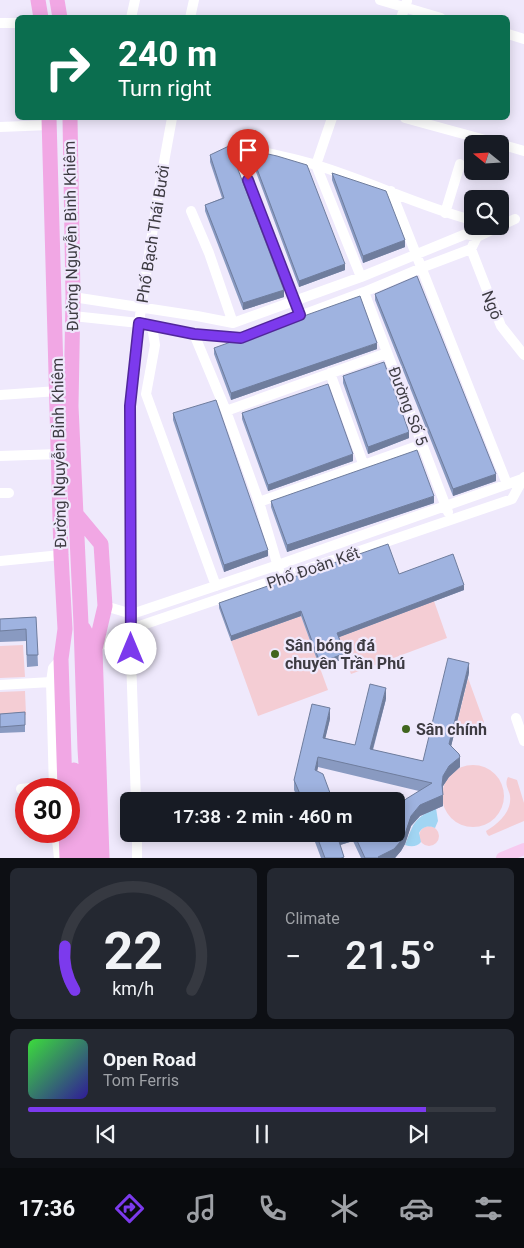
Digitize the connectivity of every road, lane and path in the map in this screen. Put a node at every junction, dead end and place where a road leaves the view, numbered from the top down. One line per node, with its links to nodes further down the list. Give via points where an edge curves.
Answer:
1 (38, 0): 7 (highway)
2 (57, 0): 8 (highway)
3 (135, 0): 9 (street)
4 (194, 0): 10 (street)
5 (380, 0): 6 (street)
6 (407, 3): 11 (street); 12 (street)
7 (40, 15)
8 (60, 15)
9 (132, 15)
10 (191, 15)
11 (402, 15)
12 (434, 15)
13 (0, 23): 14 (street)
14 (15, 23)
15 (510, 35): 16 (street)
16 (524, 39)
17 (70, 120): 41 (highway, Đường Nguyễn Bình Khiêm)
18 (172, 120): 43 (street, Phố Bạch Thái Bưởi)
19 (331, 120): 27 (street)
20 (412, 120): 23 (street)
21 (49, 121): 22 (street); 53 (highway, Đường Nguyễn Bỉnh Khiêm)
22 (0, 127)
23 (467, 135)
24 (509, 146): 25 (street)
25 (524, 150)
26 (460, 164): 30 (street)
27 (316, 165): 28 (street); 39 (street); 42 (street, via 234,146)
28 (391, 191): 30 (street); 37 (street)
29 (191, 211): 47 (street)
30 (444, 213): 31 (street)
31 (464, 218)
32 (515, 219): 33 (street)
33 (509, 221)
34 (480, 235): 35 (street)
35 (476, 237): 36 (street); 37 (street, via 466,234)
36 (471, 249): 38 (street); 51 (street, Ngõ, via 501,326)
37 (416, 253): 38 (street); 39 (street)
38 (422, 268): 40 (street); 61 (street)
39 (361, 278): 42 (street)
40 (364, 292): 44 (street); 50 (street, Đường Số 5)
41 (73, 296): 43 (street); 45 (highway, Đường Nguyễn Bình Khiêm)
42 (295, 302): 44 (street); 47 (street)
43 (141, 307): 46 (street, Phố Bạch Thái Bưởi); 47 (street)
44 (300, 315): 49 (street, via 241,338)
45 (73, 316): 46 (street); 64 (highway, Đường Nguyễn Bình Khiêm, via 71,406)
46 (139, 323): 48 (street); 72 (street, Phố Bạch Thái Bưởi, via 130,406)
47 (234, 323)
48 (152, 326): 49 (street); 70 (street, via 155,345 146,394)
49 (194, 334): 55 (street)
50 (387, 352): 52 (street); 56 (street, Đường Số 5)
51 (524, 355)
52 (330, 373): 55 (street); 59 (street)
53 (58, 391): 54 (street); 57 (highway, Đường Nguyễn Bỉnh Khiêm)
54 (0, 395)
55 (226, 411): 62 (street)
56 (423, 444): 59 (street); 63 (street, Đường Số 5)
57 (59, 454): 58 (street); 66 (highway, Đường Nguyễn Bỉnh Khiêm)
58 (0, 456)
59 (364, 466): 62 (street)
60 (523, 478): 61 (street, Phố Đoàn Kết); 65 (street, Phố Đoàn Kết, via 512,500)
61 (507, 484): 63 (street, Phố Đoàn Kết)
62 (259, 502): 68 (street)
63 (446, 507): 65 (street, Đường Số 5); 68 (street, Phố Đoàn Kết)
64 (76, 514): 71 (highway, via 101,544); 73 (highway, Đường Nguyễn Bình Khiêm)
65 (451, 520): 69 (street, Phố Đoàn Kết)
66 (62, 555): 67 (street); 74 (highway, Đường Nguyễn Bỉnh Khiêm)
67 (0, 561)
68 (278, 566): 69 (street); 70 (street, Phố Đoàn Kết)
69 (282, 578): 75 (street, Phố Đoàn Kết)
70 (216, 586): 72 (street, Phố Đoàn Kết)
71 (105, 606): 72 (street); 76 (highway)
72 (132, 614): 75 (street, Phố Bạch Thái Bưởi)
73 (81, 624): 76 (highway); 92 (highway, Đường Nguyễn Bình Khiêm)
74 (65, 629): 77 (highway, Đường Nguyễn Bỉnh Khiêm); 91 (highway, via 71,677)
75 (130, 630): 76 (street, Phố Đoàn Kết); 84 (street, Phố Bạch Thái Bưởi)
76 (95, 648): 93 (highway)
77 (61, 659): 78 (street, via 53,668); 83 (highway, Đường Nguyễn Bỉnh Khiêm)
78 (51, 682): 79 (street); 82 (street)
79 (0, 684)
80 (516, 718): 81 (street)
81 (524, 742)
82 (58, 778)
83 (59, 778)
84 (136, 792)
85 (137, 842): 94 (street)
86 (57, 843): 89 (street)
87 (66, 843): 90 (highway)
88 (524, 850): 95 (main road)
89 (58, 858)
90 (66, 858)
91 (79, 858)
92 (92, 858)
93 (102, 858)
94 (137, 858)
95 (502, 858)

